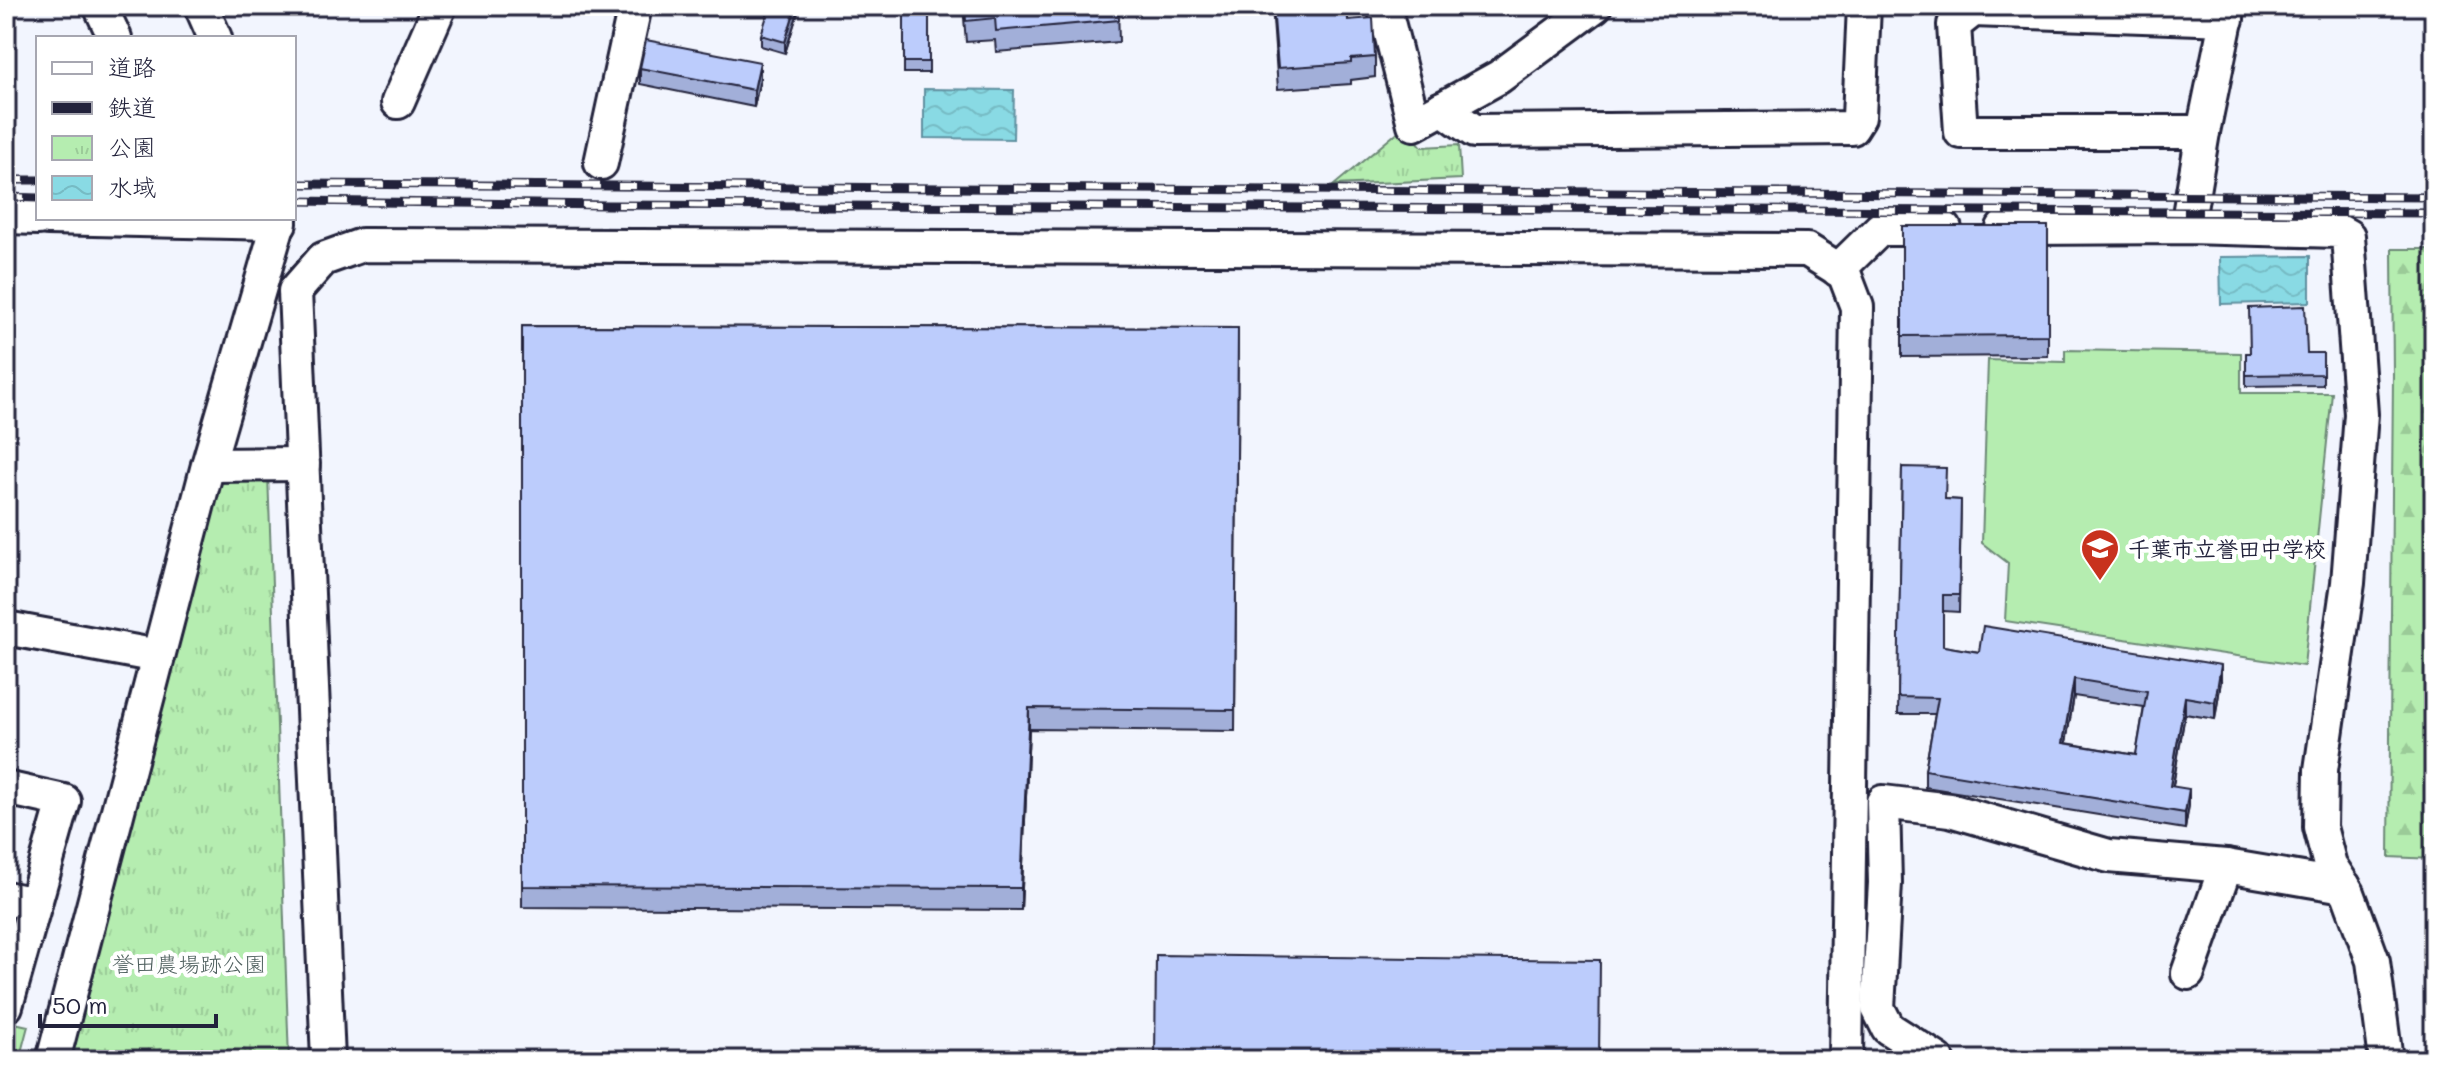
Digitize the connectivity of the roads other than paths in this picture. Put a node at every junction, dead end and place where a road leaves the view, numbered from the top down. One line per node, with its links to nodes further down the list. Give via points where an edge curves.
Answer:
1 (100, 6): 9 (street)
2 (201, 6): 10 (street)
3 (440, 6): 11 (street)
4 (633, 6): 14 (street)
5 (1384, 6): 12 (street, via 1414,124)
6 (1595, 6): 12 (street, via 1499,77)
7 (1864, 6): 12 (street, via 1859,117 1852,128 1474,131)
8 (2228, 13): 13 (street); 13 (street, via 1973,10 1954,25 1961,132)
9 (114, 36)
10 (214, 36)
11 (398, 102)
12 (1442, 108)
13 (2203, 132): 18 (street)
14 (601, 163)
15 (6, 217): 16 (street)
16 (36, 218)
17 (280, 220): 21 (street)
18 (2187, 227): 19 (street, via 1880,229); 26 (street, via 2339,231 2348,236 2361,414 2348,583 2321,770 2320,827 2330,865)
19 (1838, 270): 20 (street, via 1807,250 362,245 323,259 295,291); 32 (street, via 1857,307)
20 (303, 464): 21 (street); 31 (street)
21 (208, 465): 23 (street)
22 (6, 628): 23 (street)
23 (158, 656): 30 (street)
24 (6, 788): 27 (street, via 64,801)
25 (2226, 866): 26 (street); 28 (street); 33 (street, via 2109,856 1950,810 1883,802 1878,1008 1888,1028)
26 (2344, 886): 34 (street, via 2373,961)
27 (20, 901): 29 (street)
28 (2188, 973)
29 (6, 1006)
30 (53, 1060)
31 (328, 1060)
32 (1846, 1060)
33 (1938, 1060)
34 (2386, 1060)

